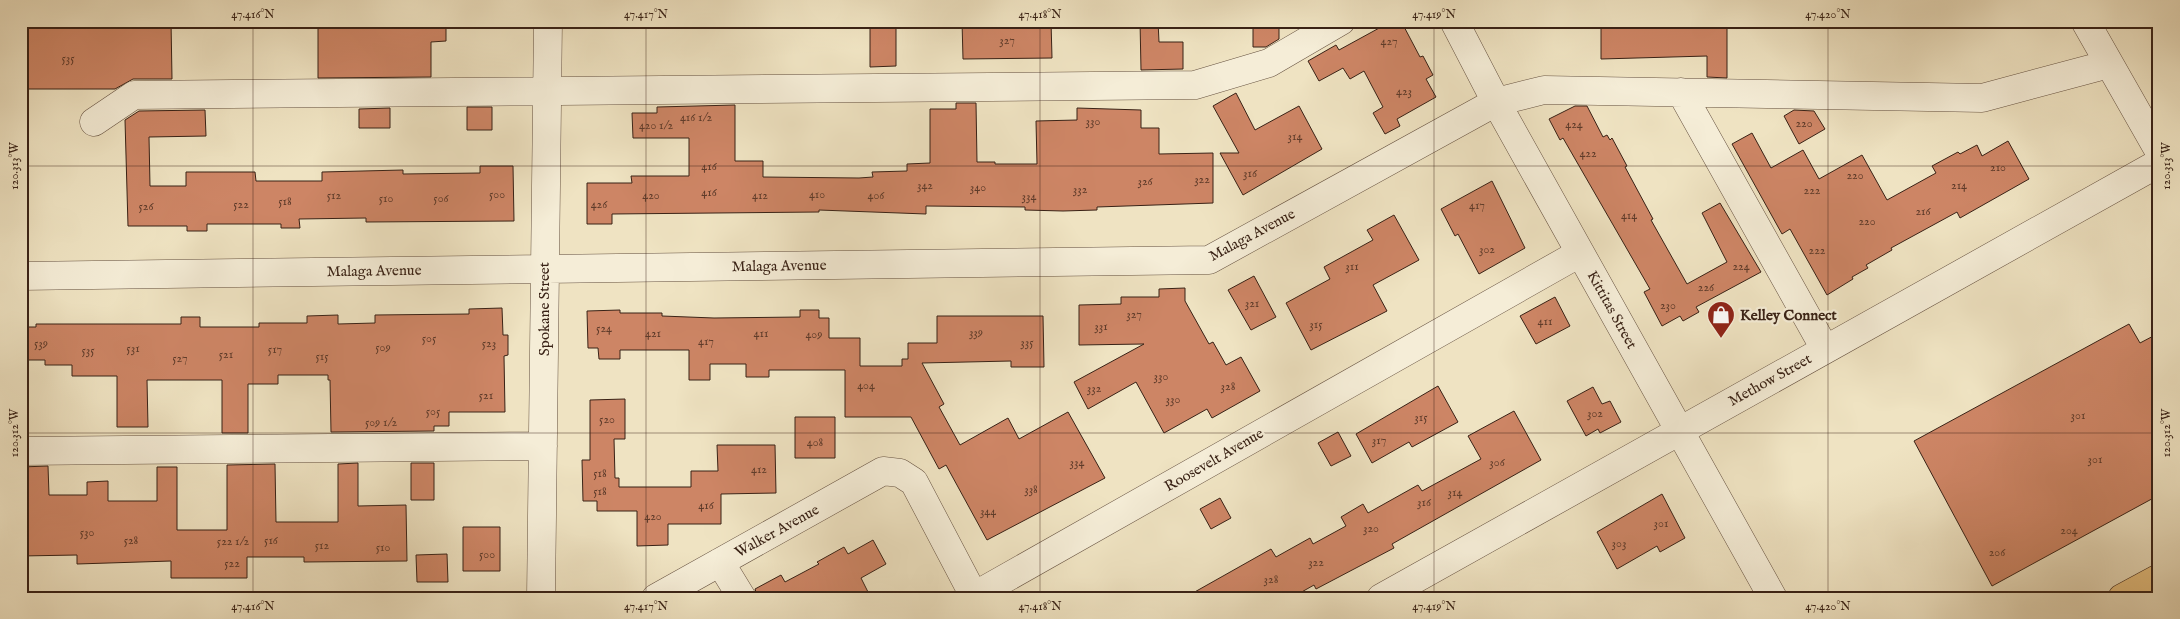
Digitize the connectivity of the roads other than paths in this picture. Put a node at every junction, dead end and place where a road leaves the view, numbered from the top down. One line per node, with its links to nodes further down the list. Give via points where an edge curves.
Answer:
1 (548, 21): 6 (street, Spokane Street)
2 (1341, 21): 6 (street, via 1269,62 1195,85)
3 (1454, 21): 8 (street, Kittitas Street)
4 (2085, 21): 5 (street)
5 (2109, 64): 7 (street, Malaga Avenue, via 1982,98); 10 (street)
6 (547, 90): 9 (street, via 134,95); 13 (street, Spokane Street)
7 (1681, 92): 8 (street, Malaga Avenue, via 1544,90); 15 (street)
8 (1496, 102): 12 (street, Kittitas Street); 13 (street, Malaga Avenue, via 1209,260)
9 (94, 122)
10 (2159, 151)
11 (2159, 162): 15 (street, Methow Street)
12 (1580, 253): 16 (street, Kittitas Street); 22 (street, Roosevelt Avenue)
13 (544, 269): 14 (street, Malaga Avenue); 17 (street, Spokane Street)
14 (21, 276)
15 (1825, 349): 16 (street, Methow Street)
16 (1680, 430): 26 (street, Methow Street); 27 (street, Kittitas Street)
17 (543, 446): 18 (street); 23 (street, Spokane Street)
18 (21, 451)
19 (900, 472): 20 (street, Walker Avenue, via 883,471); 22 (street, Roosevelt Avenue, via 914,482)
20 (720, 562): 24 (street, Walker Avenue); 25 (street)
21 (2154, 586): 28 (main road)
22 (974, 597)
23 (541, 598)
24 (656, 598)
25 (742, 598)
26 (1381, 598)
27 (1773, 598)
28 (2122, 598)

